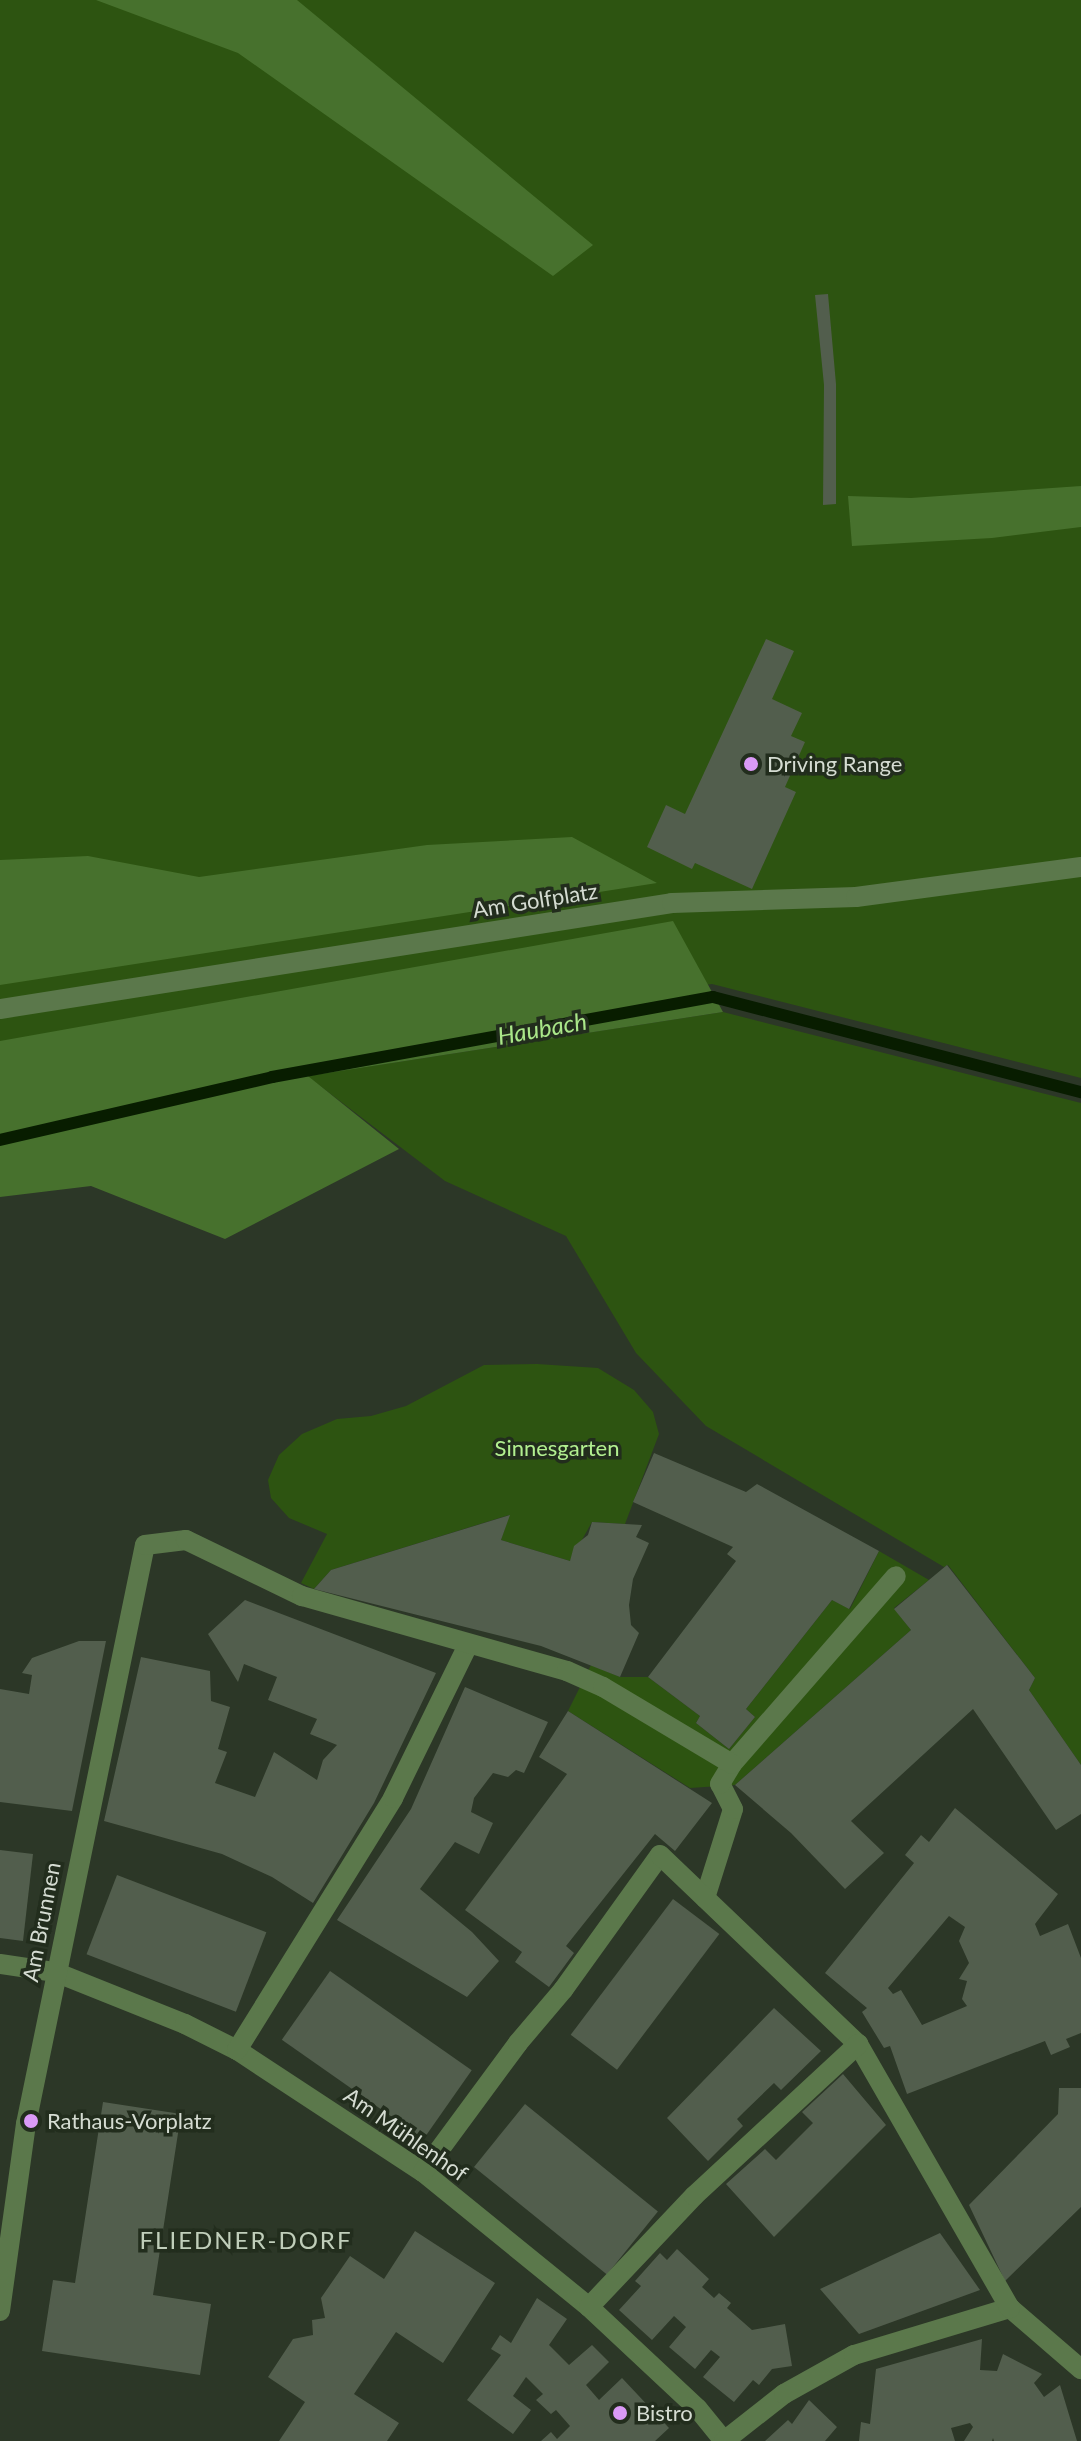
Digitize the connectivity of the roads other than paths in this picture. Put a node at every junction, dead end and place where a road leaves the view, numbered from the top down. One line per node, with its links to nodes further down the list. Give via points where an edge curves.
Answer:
1 (1081, 867): 2 (street, Am Golfplatz, via 856,897 672,903)
2 (0, 1009)
3 (896, 1576): 5 (street)
4 (468, 1645): 5 (street, via 567,1671 603,1687); 8 (street, Am Brunnen, via 302,1596 186,1540 145,1545); 10 (street, via 393,1798)
5 (732, 1764): 6 (street, via 720,1784 733,1809)
6 (705, 1898): 9 (street); 11 (street, via 660,1855)
7 (0, 1964): 8 (street, Am Mühlenhof)
8 (55, 1972): 10 (street, Am Mühlenhof); 14 (street, Am Brunnen, via 26,2124)
9 (858, 2044): 12 (street, via 694,2196); 13 (street)
10 (237, 2050): 11 (street, Am Mühlenhof)
11 (423, 2172): 12 (street, Am Mühlenhof)
12 (589, 2307): 16 (street, Am Mühlenhof, via 698,2409)
13 (1010, 2308): 15 (street); 16 (street, via 854,2355 784,2394)
14 (0, 2311)
15 (1081, 2369)
16 (724, 2441)

